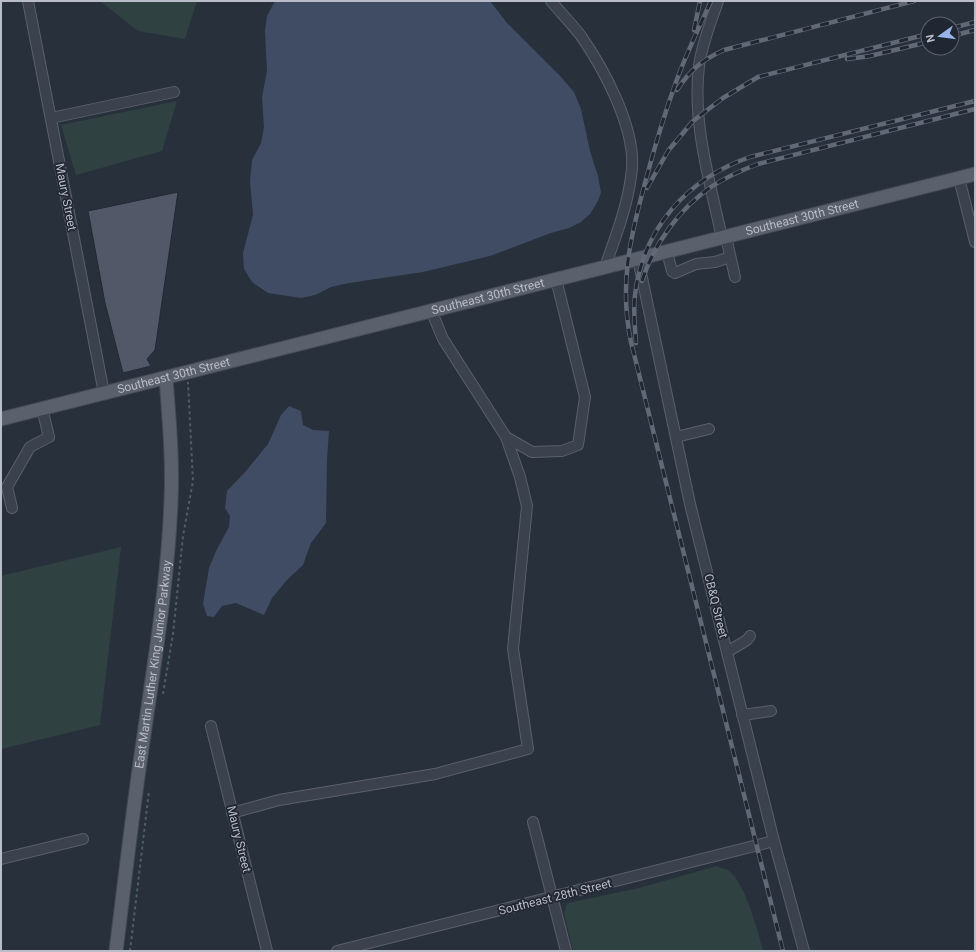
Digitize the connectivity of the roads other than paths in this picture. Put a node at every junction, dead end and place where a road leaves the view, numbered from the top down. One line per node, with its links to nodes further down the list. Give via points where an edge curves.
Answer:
1 (28, 1): 5 (street, Maury Street)
2 (552, 1): 13 (street, via 581,36 599,66 624,118 630,140 632,166 626,202)
3 (718, 1): 8 (street, via 706,35 700,64 697,103 709,176)
4 (174, 92): 5 (street)
5 (51, 118): 18 (street, Maury Street)
6 (975, 174): 7 (main road, Southeast 30th Street)
7 (959, 178): 8 (main road, Southeast 30th Street); 9 (street)
8 (724, 237): 10 (main road, Southeast 30th Street); 11 (street)
9 (975, 242)
10 (667, 252): 11 (street, via 672,271 675,273 696,264); 12 (main road, Southeast 30th Street)
11 (730, 257): 14 (street)
12 (638, 259): 13 (main road, Southeast 30th Street); 23 (street, CB&Q Street)
13 (605, 267): 15 (main road, Southeast 30th Street)
14 (735, 277)
15 (556, 279): 16 (main road, Southeast 30th Street); 22 (street, via 585,397 578,445 562,451 532,452)
16 (431, 310): 17 (main road, Southeast 30th Street); 22 (street, via 443,339)
17 (166, 378): 18 (main road, Southeast 30th Street); 36 (main road, East Martin Luther King Junior Parkway, via 171,450 168,553)
18 (104, 392): 19 (main road, Southeast 30th Street)
19 (42, 408): 20 (main road, Southeast 30th Street); 24 (street, via 49,436 30,447 7,487)
20 (1, 419)
21 (709, 429): 23 (street)
22 (506, 437): 30 (street, via 527,506 513,649 528,749 435,774 279,800)
23 (676, 437): 26 (street, CB&Q Street)
24 (12, 508)
25 (750, 636): 26 (street)
26 (727, 652): 28 (street, CB&Q Street)
27 (770, 711): 28 (street)
28 (742, 715): 33 (street, CB&Q Street)
29 (211, 726): 30 (street, Maury Street)
30 (232, 813): 37 (street, Maury Street)
31 (533, 822): 35 (street)
32 (83, 838): 34 (street)
33 (774, 841): 35 (street, Southeast 28th Street); 40 (street, CB&Q Street)
34 (1, 859)
35 (552, 898): 38 (street, Southeast 28th Street); 39 (street)
36 (116, 951)
37 (267, 951)
38 (337, 951)
39 (566, 951)
40 (804, 951)

